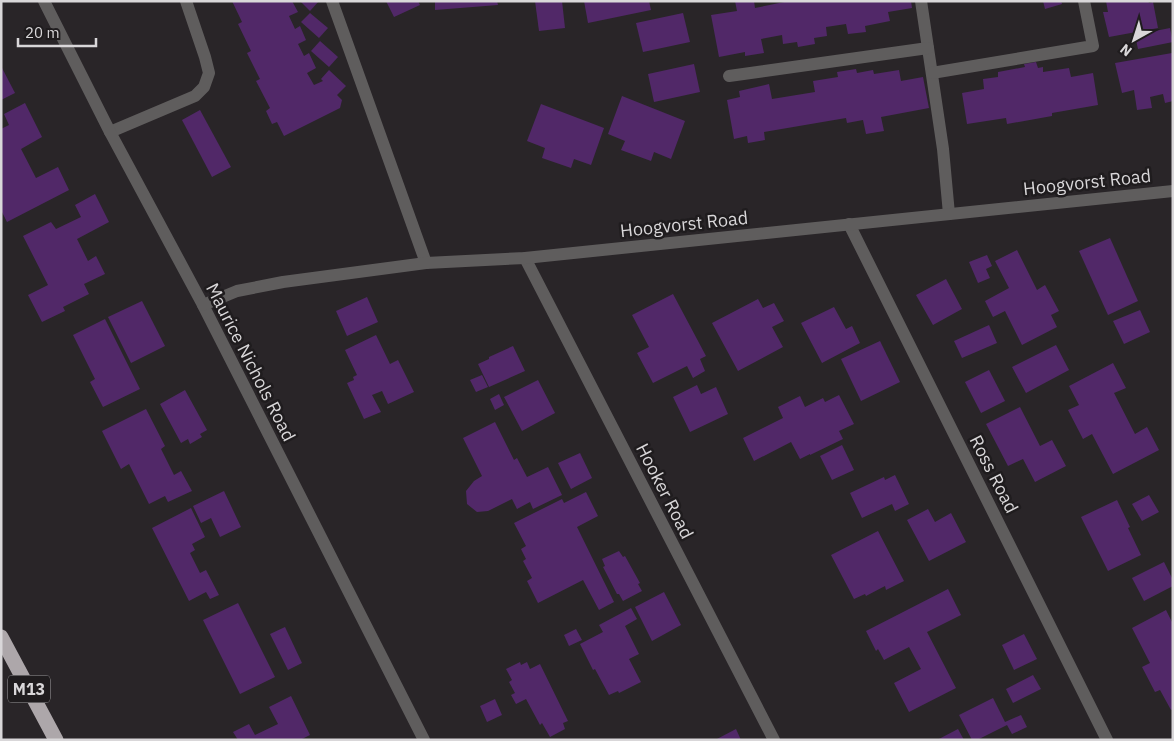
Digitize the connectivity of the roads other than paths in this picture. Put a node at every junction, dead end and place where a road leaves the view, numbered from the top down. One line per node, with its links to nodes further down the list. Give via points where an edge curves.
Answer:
1 (44, 1): 9 (street, Maurice Nichols Road)
2 (186, 1): 9 (street, via 207,65 204,87 195,96)
3 (332, 1): 14 (street)
4 (921, 1): 6 (street)
5 (1084, 1): 7 (street, via 1093,46)
6 (928, 48): 7 (street); 8 (street)
7 (932, 73): 11 (street)
8 (729, 76)
9 (110, 132): 15 (street, Maurice Nichols Road)
10 (1173, 191): 11 (street, Hoogvorst Road)
11 (949, 214): 12 (street, Hoogvorst Road)
12 (849, 224): 13 (street, Hoogvorst Road); 20 (street, Ross Road)
13 (525, 258): 14 (street, Hoogvorst Road); 19 (street, Hooker Road)
14 (426, 263): 15 (street, Hoogvorst Road, via 283,282 237,291)
15 (203, 305): 18 (street, Maurice Nichols Road)
16 (1, 637): 17 (highway, M13)
17 (56, 740)
18 (424, 740)
19 (774, 740)
20 (1107, 740)

